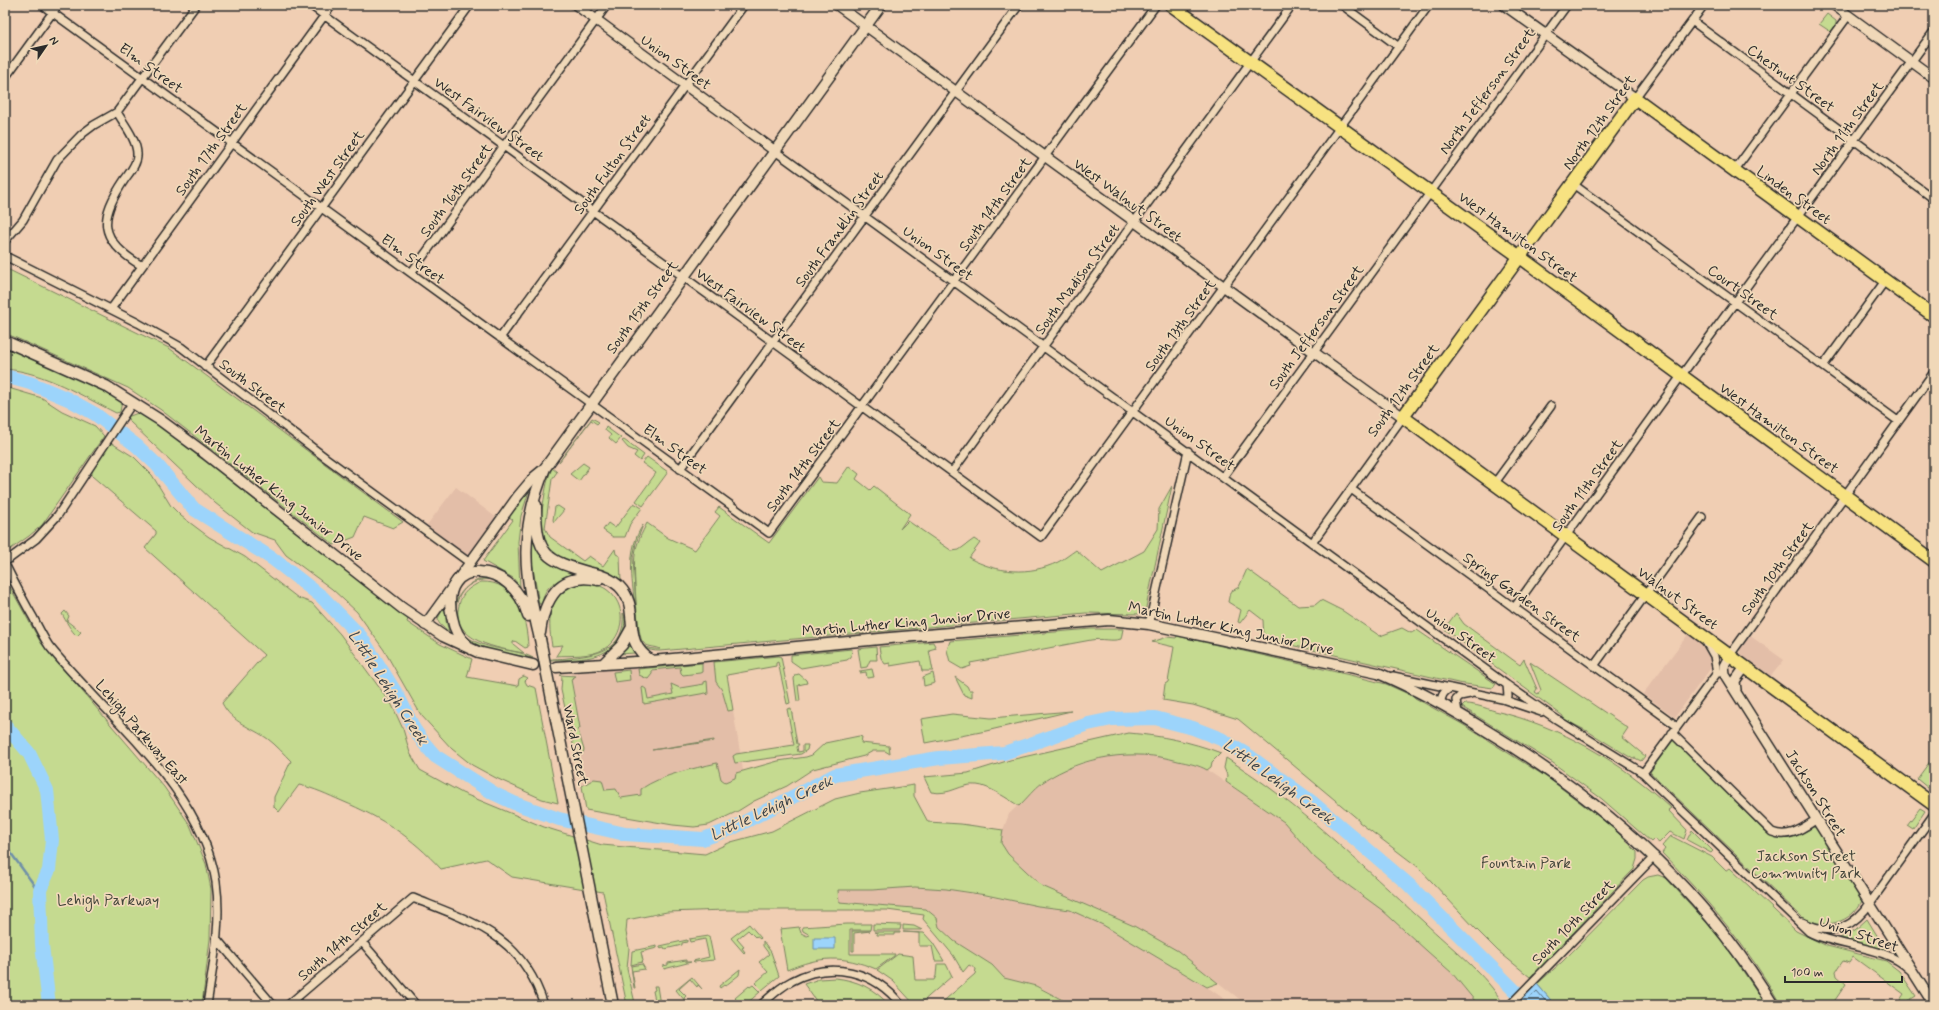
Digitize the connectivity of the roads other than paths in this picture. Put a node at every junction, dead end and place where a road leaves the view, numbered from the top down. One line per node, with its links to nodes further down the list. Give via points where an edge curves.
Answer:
1 (42, 5): 22 (street, Elm Street)
2 (58, 5): 22 (street)
3 (196, 5): 34 (street)
4 (310, 5): 23 (street, West Fairview Street)
5 (332, 5): 23 (street, South 17th Street)
6 (470, 5): 36 (street, South West Street)
7 (576, 5): 25 (street, Union Street)
8 (607, 5): 25 (street, South 16th Street)
9 (744, 5): 37 (street, South Fulton Street)
10 (837, 5): 27 (street, West Walnut Street)
11 (881, 5): 27 (main road, South 15th Street)
12 (1019, 5): 38 (street, South Franklin Street)
13 (1156, 5): 47 (street, South 14th Street)
14 (1171, 5): 32 (main road, West Hamilton Street)
15 (1292, 5): 32 (street, South Madison Street)
16 (1342, 5): 30 (street)
17 (1429, 5): 30 (street, South 13th Street)
18 (1504, 5): 29 (street)
19 (1566, 5): 29 (street, North Jefferson Street)
20 (1704, 5): 26 (street, North 12th Street)
21 (1834, 5): 24 (street)
22 (52, 13): 33 (street); 34 (street, Elm Street)
23 (325, 16): 36 (street, West Fairview Street); 44 (street, South 17th Street)
24 (1848, 16): 31 (street); 39 (street)
25 (596, 20): 37 (street, Union Street); 45 (street, South 16th Street)
26 (1692, 21): 39 (street, Chestnut Street); 40 (street, North 12th Street)
27 (866, 26): 38 (street, West Walnut Street); 46 (main road, South 15th Street)
28 (1934, 31): 31 (street, North 11th Street)
29 (1545, 34): 40 (street); 50 (street, North Jefferson Street)
30 (1399, 47): 42 (street, South 13th Street)
31 (1912, 61): 35 (street); 43 (street, North 11th Street)
32 (1250, 62): 42 (main road, West Hamilton Street); 56 (street, South Madison Street)
33 (5, 78)
34 (142, 78): 41 (street); 44 (street, Elm Street)
35 (1934, 78)
36 (414, 81): 45 (street, West Fairview Street); 52 (street, South West Street)
37 (685, 85): 46 (street, Union Street); 53 (street, South Fulton Street)
38 (956, 91): 47 (street, West Walnut Street); 54 (street, South Franklin Street)
39 (1791, 94): 43 (street, Chestnut Street); 48 (street)
40 (1635, 98): 48 (main road, Linden Street); 49 (main road, North 12th Street)
41 (117, 112): 57 (street, via 94,125 66,150 47,175 23,220); 60 (street, via 132,138 137,154 133,168 111,201 106,225 118,249)
42 (1340, 127): 50 (main road, West Hamilton Street); 65 (street, South 13th Street)
43 (1854, 140): 51 (street, Chestnut Street); 55 (street, North 11th Street)
44 (231, 143): 52 (street, Elm Street); 60 (street, South 17th Street)
45 (504, 146): 53 (street, West Fairview Street); 61 (street, South 16th Street)
46 (775, 151): 54 (street, Union Street); 62 (main road, South 15th Street)
47 (1045, 156): 56 (street, West Walnut Street); 63 (street, South 14th Street)
48 (1734, 171): 55 (main road, Linden Street)
49 (1573, 184): 59 (main road, North 12th Street); 66 (street, Court Street)
50 (1430, 193): 59 (main road, West Hamilton Street); 73 (street, South Jefferson Street)
51 (1934, 199)
52 (322, 208): 61 (street, Elm Street); 75 (street, South West Street)
53 (593, 211): 62 (street, West Fairview Street); 69 (street, South Fulton Street)
54 (864, 216): 63 (street, Union Street); 71 (street, South Franklin Street)
55 (1798, 218): 64 (main road, Linden Street); 66 (street, North 11th Street)
56 (1135, 222): 65 (street, West Walnut Street); 72 (street, South Madison Street)
57 (5, 241)
58 (5, 256): 67 (street, South Street)
59 (1520, 257): 77 (main road, West Hamilton Street); 83 (main road, South 12th Street)
60 (142, 266): 67 (street, South 17th Street)
61 (411, 274): 69 (street, Elm Street)
62 (683, 277): 71 (street, West Fairview Street); 79 (main road, South 15th Street)
63 (954, 281): 72 (street, Union Street); 81 (street, South 14th Street)
64 (1885, 281): 68 (main road, Linden Street); 74 (street)
65 (1224, 287): 73 (street, West Walnut Street); 82 (street, South 13th Street)
66 (1736, 303): 74 (street, Court Street); 77 (street, North 11th Street)
67 (111, 309): 75 (street, South Street, via 181,347)
68 (1934, 316)
69 (500, 338): 79 (street, Elm Street)
70 (5, 341): 78 (main road, Martin Luther King Junior Drive, via 79,372)
71 (773, 342): 81 (street, West Fairview Street); 87 (street, South Franklin Street)
72 (1044, 347): 82 (street, Union Street); 88 (street, South Madison Street)
73 (1313, 352): 83 (street, West Walnut Street); 89 (street, South Jefferson Street)
74 (1823, 366): 84 (street, Court Street)
75 (205, 367): 101 (street, South Street)
76 (1934, 372): 84 (street, South 10th Street)
77 (1681, 376): 93 (main road, West Hamilton Street); 96 (street, South 11th Street)
78 (133, 402): 100 (street, Lehigh Parkway East, via 58,515 46,530); 108 (main road, Martin Luther King Junior Drive, via 206,454)
79 (591, 404): 86 (main road, South 15th Street); 87 (street, Elm Street)
80 (1550, 406): 90 (street)
81 (862, 407): 88 (street, West Fairview Street); 95 (street, South 14th Street)
82 (1133, 412): 85 (street, Union Street); 97 (street, South 13th Street)
83 (1402, 417): 90 (main road, Walnut Street); 91 (street, South 12th Street)
84 (1898, 421): 93 (street, South 10th Street)
85 (1188, 451): 89 (street, Union Street); 107 (street)
86 (545, 468): 92 (main road, Ward Street); 101 (street, South 15th Street, via 534,477)
87 (680, 469): 95 (street, Elm Street)
88 (952, 472): 97 (street, West Fairview Street)
89 (1223, 477): 98 (street, Union Street)
90 (1494, 484): 96 (main road, Walnut Street)
91 (1351, 489): 98 (street, South 12th Street); 106 (street, Spring Garden Street)
92 (536, 491): 105 (main road, via 537,537 544,551 560,564 612,581 622,590); 111 (main road, Ward Street, via 527,526 525,552)
93 (1845, 496): 99 (main road, West Hamilton Street); 113 (street, South 10th Street)
94 (1702, 517): 104 (street)
95 (769, 534)
96 (1566, 536): 104 (main road, Walnut Street); 106 (street, South 11th Street)
97 (1041, 537)
98 (1312, 543): 122 (street, Union Street)
99 (1934, 561)
100 (5, 563): 139 (street, Lehigh Parkway East, via 48,644 157,766 192,816 206,846 216,882)
101 (470, 563): 102 (main road); 103 (street, South 15th Street)
102 (493, 575): 103 (main road, via 467,573); 111 (main road, via 504,579 520,593)
103 (455, 583): 108 (street, South 15th Street); 112 (main road, via 450,609 454,627 463,641)
104 (1646, 594): 110 (main road, Walnut Street); 117 (street)
105 (630, 606): 109 (main road); 111 (main road, via 608,584 591,578 572,580 556,590 546,604)
106 (1514, 608): 117 (street, Spring Garden Street)
107 (1149, 624): 114 (main road, Martin Luther King Junior Drive, via 1091,620); 120 (main road, Martin Luther King Junior Drive)
108 (425, 625): 112 (main road, Martin Luther King Junior Drive)
109 (632, 627): 114 (main road, via 632,638 636,645 645,657); 115 (main road, via 622,645)
110 (1697, 631): 113 (main road, Walnut Street); 121 (street, via 1714,656)
111 (537, 639): 147 (main road, Ward Street, bridge)
112 (478, 652): 116 (main road, Martin Luther King Junior Drive)
113 (1730, 655): 119 (main road, Walnut Street); 121 (street)
114 (652, 661): 115 (main road, Martin Luther King Junior Drive)
115 (603, 664): 118 (main road, Martin Luther King Junior Drive)
116 (533, 665)
117 (1594, 666): 130 (street, Spring Garden Street)
118 (556, 667)
119 (1745, 667): 125 (street, via 1735,680); 133 (main road, Walnut Street)
120 (1378, 673): 123 (street); 127 (main road, Martin Luther King Junior Drive)
121 (1721, 674): 125 (street, Jackson Street); 130 (street)
122 (1506, 685): 126 (street, via 1508,696); 129 (street, Union Street)
123 (1450, 688): 124 (street); 127 (street, via 1444,692)
124 (1474, 694): 126 (street); 128 (street, via 1465,694 1457,699)
125 (1738, 696): 135 (street, Jackson Street)
126 (1502, 699): 129 (street)
127 (1441, 703): 128 (main road, Martin Luther King Junior Drive)
128 (1458, 713): 136 (main road, Martin Luther King Junior Drive, via 1562,780 1612,818)
129 (1556, 719): 132 (street, Union Street)
130 (1678, 726): 131 (street)
131 (1672, 733): 132 (street); 135 (street, via 1772,832 1784,835 1794,833)
132 (1643, 773): 138 (street, Union Street)
133 (1934, 805)
134 (1934, 814): 137 (street, Union Street)
135 (1817, 819): 137 (street, Jackson Street)
136 (1655, 856): 150 (street, South 10th Street); 151 (main road, Martin Luther King Junior Drive, via 1726,936)
137 (1870, 903): 138 (street, Union Street, via 1854,922 1833,931 1816,928); 141 (street, Jackson Street)
138 (1795, 918): 141 (street, Union Street, via 1809,932 1886,955 1907,967)
139 (216, 938): 142 (street, Lehigh Parkway East); 143 (street)
140 (362, 942): 144 (street, South 14th Street); 145 (street); 146 (street, South 14th Street, via 413,898 480,925 496,936 525,966)
141 (1915, 975): 152 (street, Jackson Street)
142 (207, 1005)
143 (273, 1005)
144 (288, 1005)
145 (416, 1005)
146 (544, 1005)
147 (613, 1005)
148 (761, 1005): 149 (street, via 791,981 814,972 837,970 875,981 885,987)
149 (902, 1005)
150 (1510, 1005)
151 (1773, 1005)
152 (1934, 1005)

